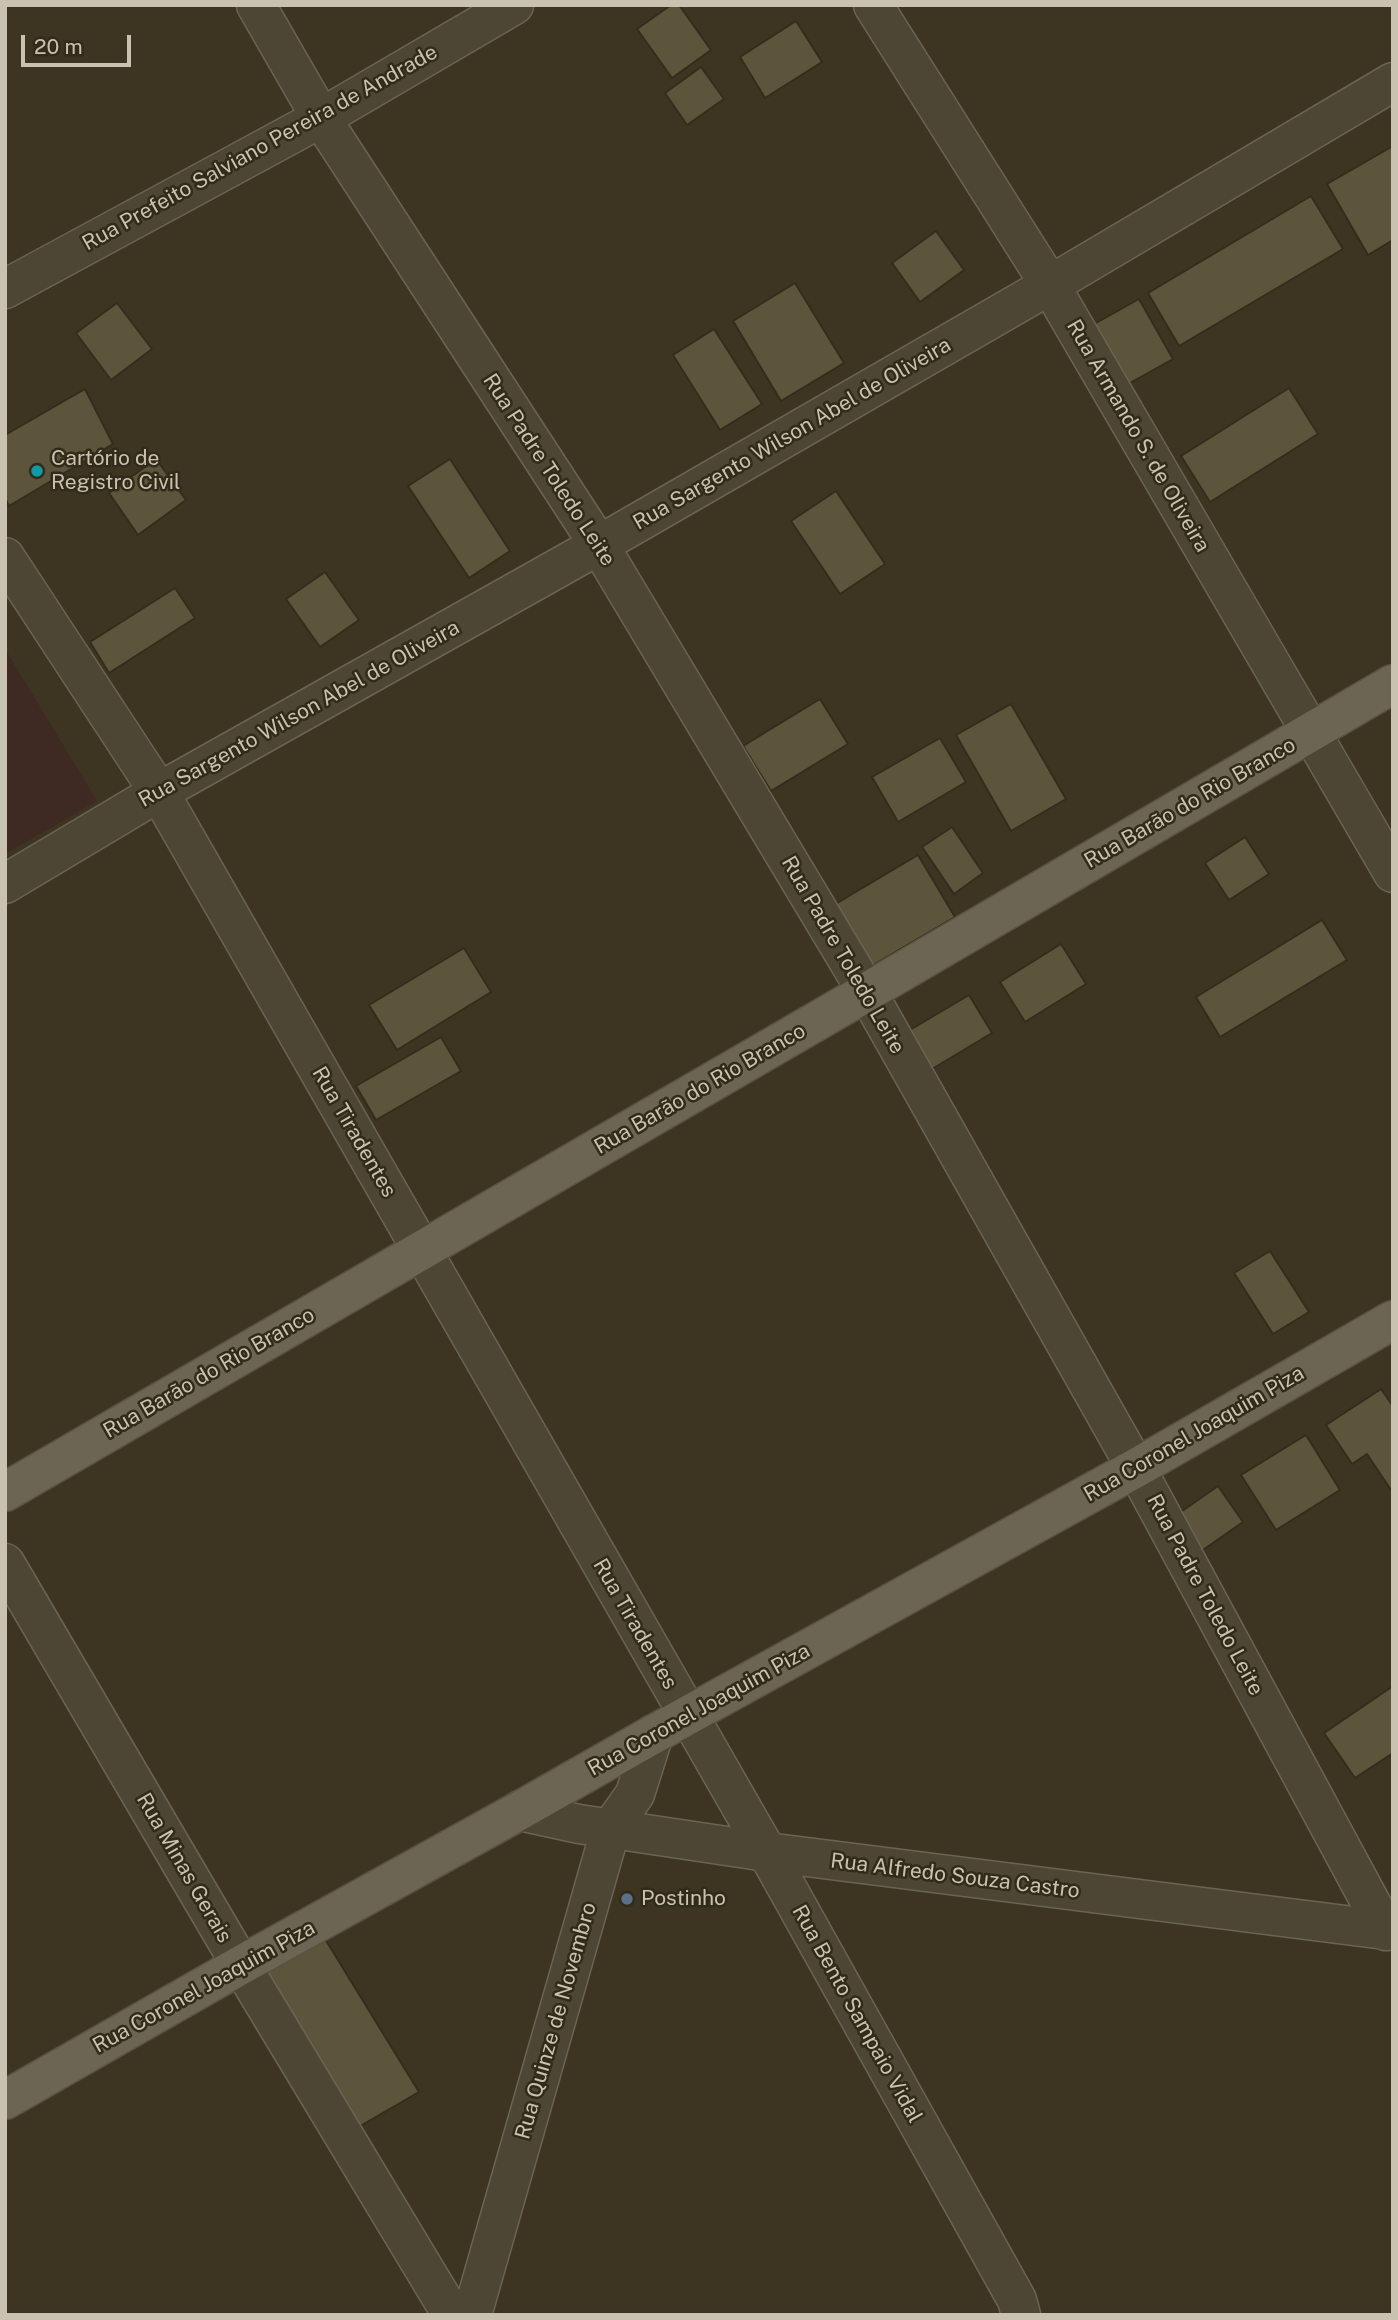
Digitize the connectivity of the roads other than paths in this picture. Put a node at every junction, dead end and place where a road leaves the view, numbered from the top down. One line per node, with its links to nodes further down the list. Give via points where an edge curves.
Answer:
1 (256, 5): 5 (street, Rua Padre Toledo Leite)
2 (514, 5): 5 (street, Rua Prefeito Salviano Pereira de Andrade)
3 (873, 5): 6 (street, Rua Armando S. de Oliveira)
4 (1393, 82): 6 (street, Rua Sargento Wilson Abel de Oliveira)
5 (321, 118): 7 (street, Rua Prefeito Salviano Pereira de Andrade); 8 (street, Rua Padre Toledo Leite)
6 (1050, 285): 8 (street, Rua Sargento Wilson Abel de Oliveira); 11 (street, Rua Armando S. de Oliveira)
7 (5, 289)
8 (599, 545): 12 (street, Rua Sargento Wilson Abel de Oliveira); 15 (street, Rua Padre Toledo Leite)
9 (5, 557): 12 (street, Rua Tiradentes)
10 (1393, 684): 11 (main road, Rua Barão do Rio Branco)
11 (1311, 732): 13 (street, Rua Armando S. de Oliveira); 15 (main road, Rua Barão do Rio Branco)
12 (159, 792): 14 (street, Rua Sargento Wilson Abel de Oliveira); 16 (street, Rua Tiradentes)
13 (1393, 873)
14 (5, 884)
15 (867, 992): 16 (main road, Rua Barão do Rio Branco); 18 (street, Rua Padre Toledo Leite)
16 (421, 1249): 19 (main road, Rua Barão do Rio Branco); 21 (street, Rua Tiradentes)
17 (1393, 1320): 18 (main road, Rua Coronel Joaquim Piza)
18 (1136, 1468): 21 (main road, Rua Coronel Joaquim Piza); 26 (street, Rua Padre Toledo Leite)
19 (5, 1492)
20 (5, 1563): 27 (street, Rua Minas Gerais)
21 (687, 1716): 22 (main road, Rua Coronel Joaquim Piza); 25 (street, Rua Bento Sampaio Vidal)
22 (654, 1734): 23 (main road, Rua Coronel Joaquim Piza); 24 (street, Rua Quinze de Novembro, via 635,1794)
23 (519, 1811): 24 (street, Rua Alfredo Souza Castro); 27 (main road, Rua Coronel Joaquim Piza)
24 (611, 1828): 25 (street, Rua Alfredo Souza Castro); 30 (street, Rua Quinze de Novembro)
25 (767, 1852): 26 (street, Rua Alfredo Souza Castro); 31 (street, Rua Bento Sampaio Vidal, via 1017,2300)
26 (1391, 1930)
27 (241, 1965): 28 (main road, Rua Coronel Joaquim Piza); 29 (street, Rua Minas Gerais)
28 (5, 2100)
29 (452, 2315)
30 (471, 2315)
31 (1021, 2315)

